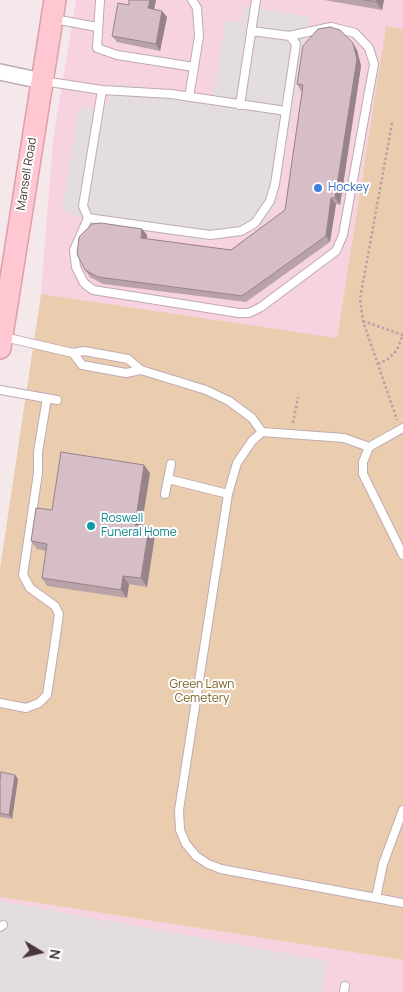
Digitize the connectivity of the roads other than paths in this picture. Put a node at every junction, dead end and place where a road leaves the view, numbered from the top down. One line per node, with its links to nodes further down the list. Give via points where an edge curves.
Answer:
1 (100, 0): 5 (lane)
2 (192, 0): 8 (lane, via 197,8 198,36)
3 (256, 0): 6 (lane)
4 (53, 9): 5 (lane); 10 (main road, Mansell Road)
5 (97, 27): 8 (lane, via 97,48 118,55)
6 (251, 31): 7 (lane); 13 (lane)
7 (289, 36): 14 (lane, via 296,44); 15 (lane, via 331,27 355,33 369,48 374,64 343,235 336,251 260,306 249,313 239,313 93,290 84,283 76,267 74,250)
8 (194, 67): 12 (lane)
9 (0, 72): 10 (street)
10 (42, 81): 11 (lane); 16 (main road, Mansell Road, via 11,253)
11 (102, 90): 12 (lane); 15 (lane, via 83,206)
12 (189, 97): 13 (lane)
13 (240, 105): 14 (lane)
14 (286, 111): 15 (lane, via 275,184 270,201 255,223 240,231 210,235)
15 (88, 218)
16 (1, 343): 17 (lane)
17 (73, 353): 18 (lane, via 84,351 128,358); 18 (lane, via 82,365 126,373)
18 (141, 370): 23 (lane, via 218,395 252,418)
19 (0, 390): 20 (lane)
20 (47, 398): 21 (lane); 30 (lane, via 23,575 30,588 55,606 59,614 47,695 39,703 26,708)
21 (58, 400)
22 (402, 428): 24 (lane)
23 (262, 432): 24 (lane, via 344,438); 28 (lane, via 237,463)
24 (369, 446): 29 (lane, via 363,462 363,474)
25 (171, 464): 26 (lane)
26 (168, 479): 27 (lane); 28 (lane)
27 (165, 494)
28 (228, 494): 32 (lane, via 179,810 180,830 196,856 221,869)
29 (403, 555)
30 (0, 703)
31 (403, 810): 32 (lane, via 383,864)
32 (376, 898): 33 (lane)
33 (403, 903)

